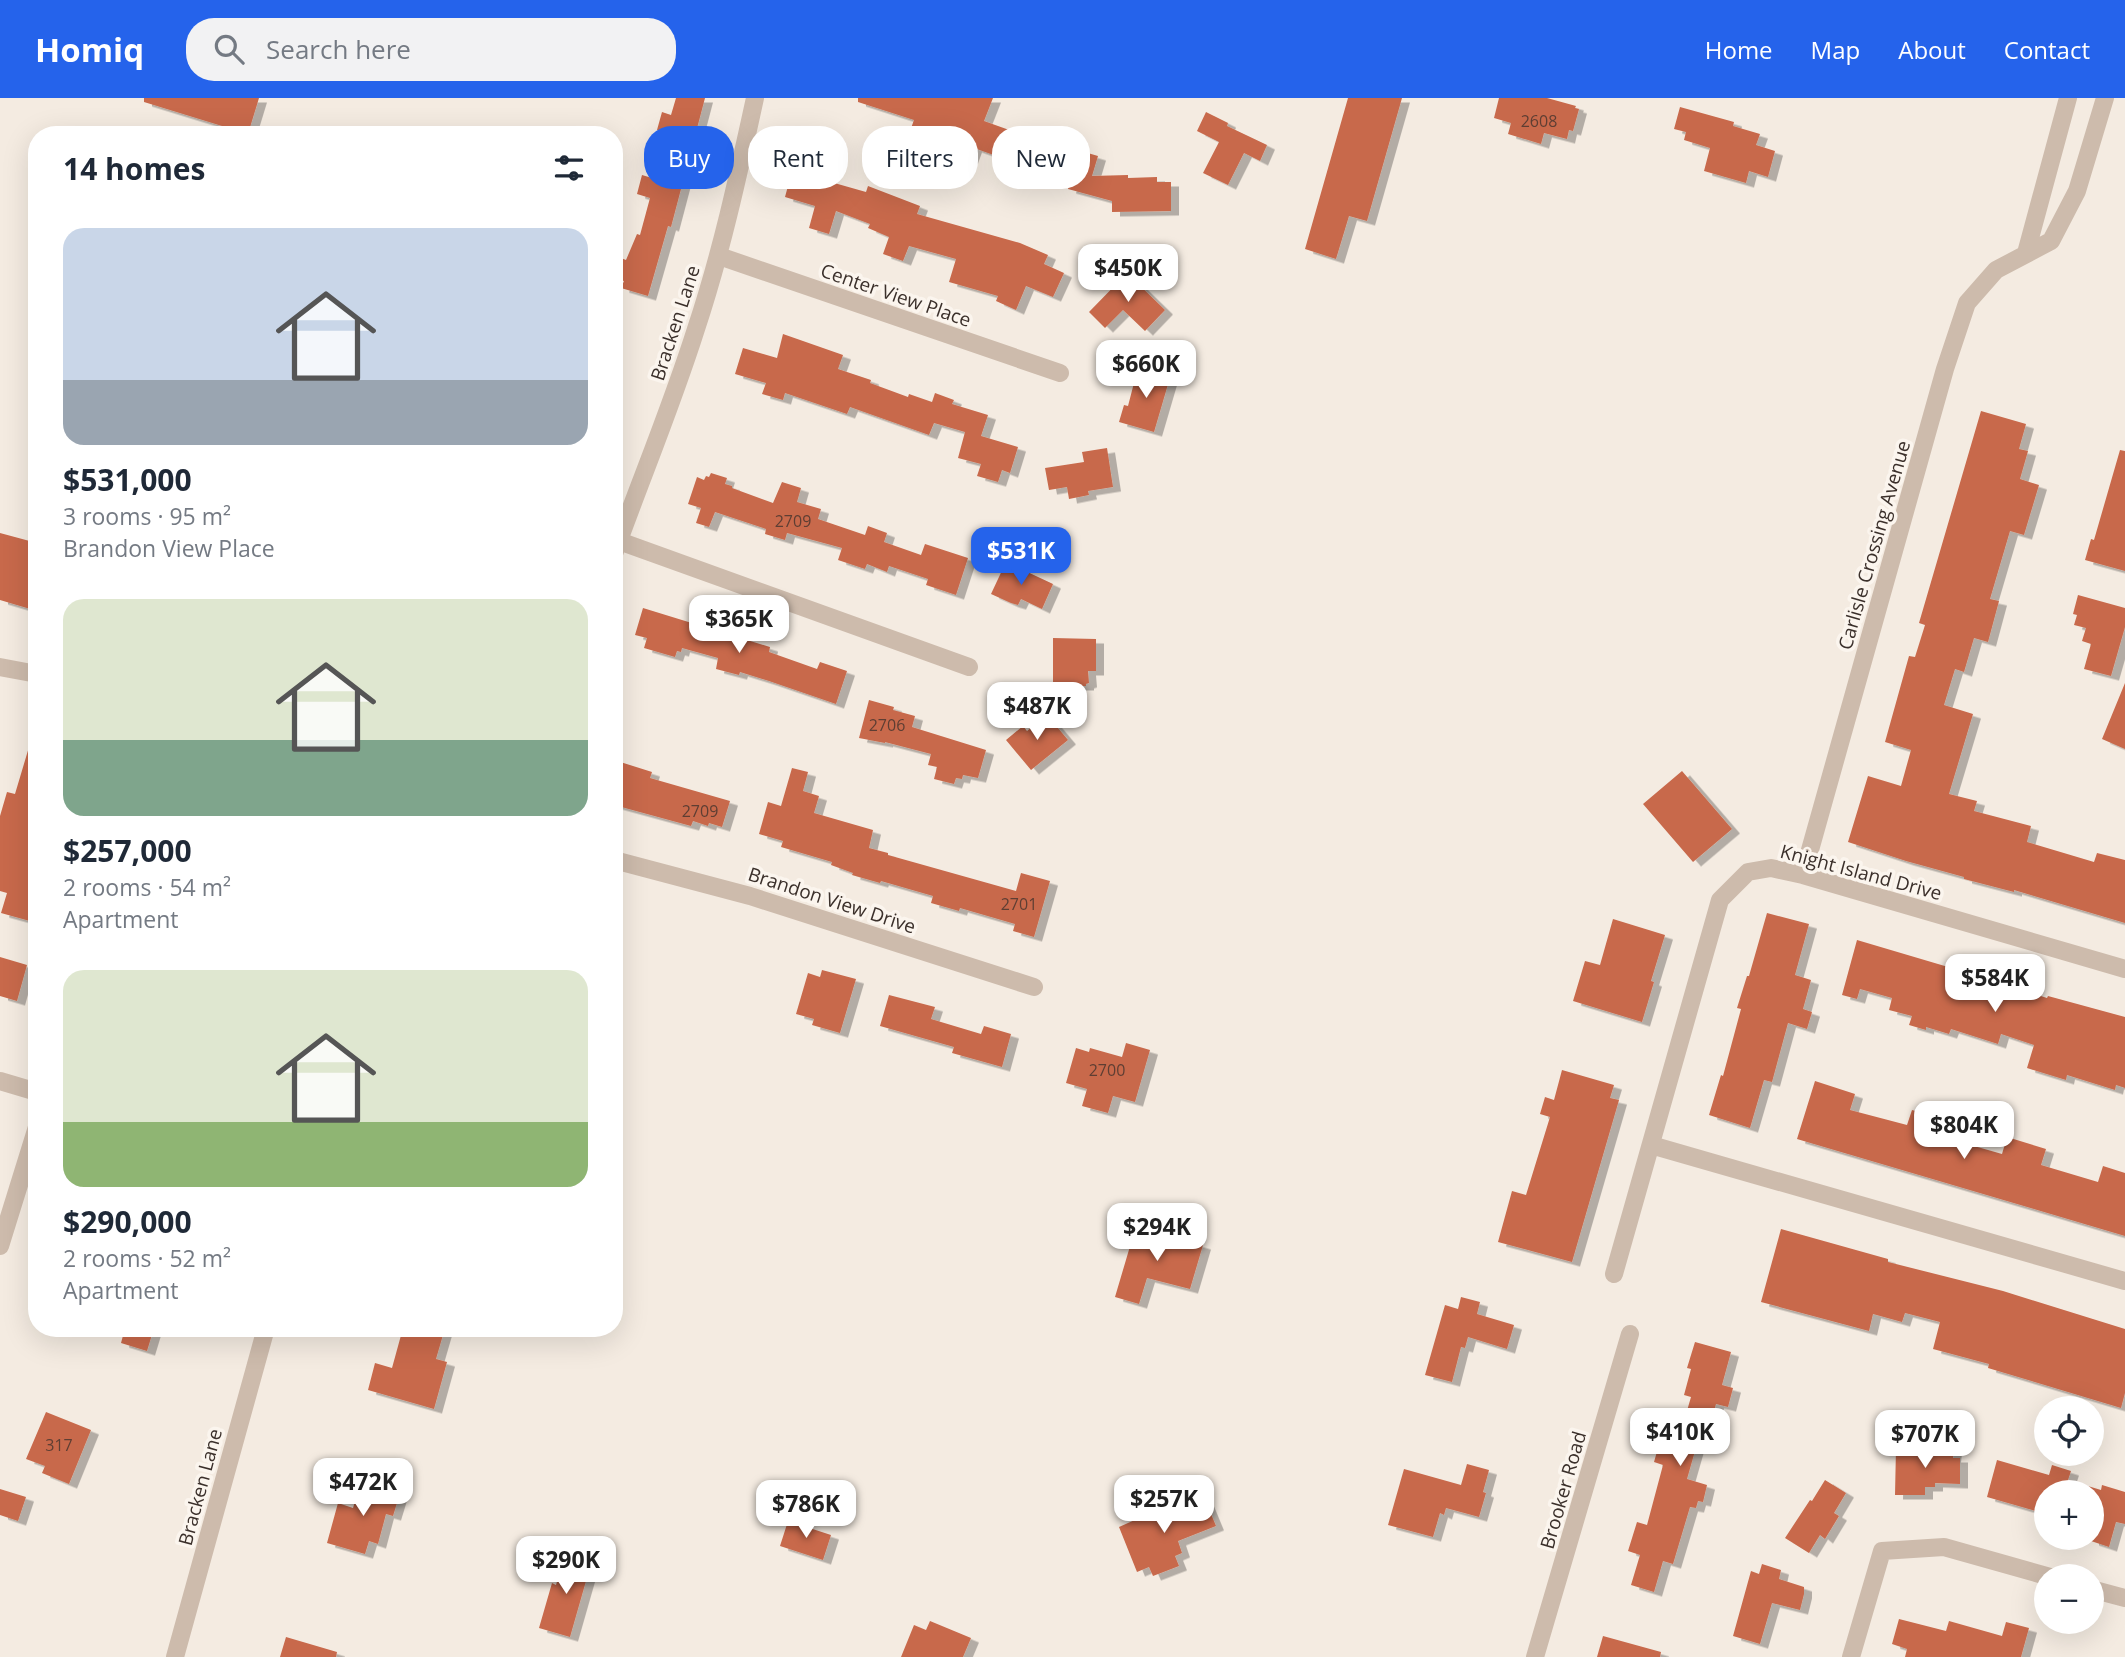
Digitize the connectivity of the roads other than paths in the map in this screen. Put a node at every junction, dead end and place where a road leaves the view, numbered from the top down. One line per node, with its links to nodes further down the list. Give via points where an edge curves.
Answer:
1 (755, 98): 5 (street, Bracken Lane)
2 (2068, 98): 4 (street)
3 (2105, 98): 4 (street, Carlisle Crossing Avenue, via 2077,191 2051,242)
4 (2026, 253): 13 (street, Carlisle Crossing Avenue, via 1996,270 1967,303)
5 (719, 256): 6 (street, Center View Place); 7 (street, Bracken Lane, via 674,396)
6 (1060, 373)
7 (623, 531)
8 (623, 549): 10 (street)
9 (0, 667): 11 (street)
10 (969, 667)
11 (28, 672)
12 (623, 862): 15 (street, Brandon View Drive, via 750,896)
13 (1803, 875): 14 (street, Knight Island Drive); 18 (street, Knight Island Drive, via 1772,869 1748,872 1720,900)
14 (2125, 969)
15 (1034, 987)
16 (0, 1081): 17 (street)
17 (28, 1089)
18 (1651, 1145): 21 (street, Knight Island Drive); 22 (street)
19 (28, 1156): 20 (street)
20 (0, 1246)
21 (1614, 1273)
22 (2125, 1281)
23 (1630, 1334): 29 (street, Brooker Road)
24 (264, 1337): 28 (street, Bracken Lane)
25 (2034, 1572): 30 (street, via 1944,1546 1882,1551)
26 (2104, 1592): 27 (street)
27 (2125, 1598)
28 (175, 1657)
29 (1535, 1657)
30 (1851, 1657)

